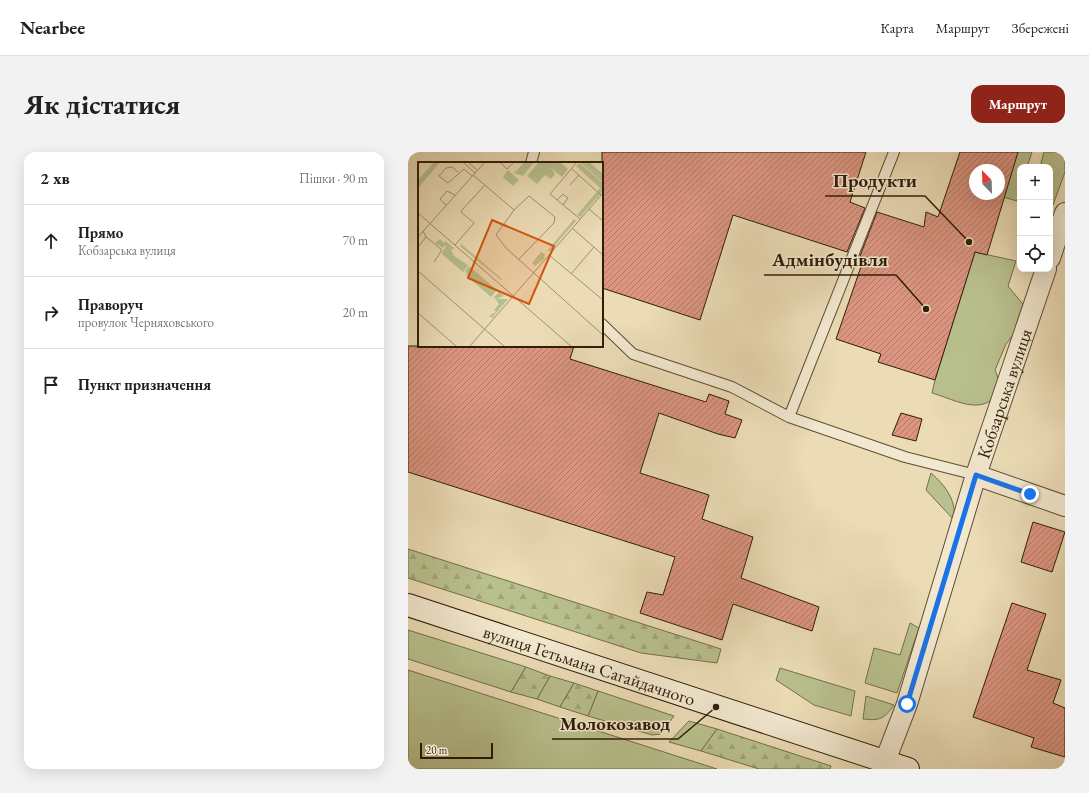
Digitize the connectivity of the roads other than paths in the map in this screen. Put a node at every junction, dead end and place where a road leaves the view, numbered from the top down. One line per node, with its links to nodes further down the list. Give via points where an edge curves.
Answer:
1 (534, 152): 3 (lane)
2 (894, 152): 8 (lane)
3 (531, 162)
4 (1065, 213): 5 (street)
5 (1056, 254)
6 (1045, 272): 9 (street, Кобзарська вулиця)
7 (603, 325): 8 (lane, via 633,354 732,387)
8 (788, 417): 9 (lane, via 905,457)
9 (976, 475): 10 (street); 12 (street, Кобзарська вулиця, via 907,704)
10 (1065, 506)
11 (408, 605): 12 (main road, вулиця Гетьмана Сагайдачного)
12 (883, 765): 13 (main road, вулиця Гетьмана Сагайдачного)
13 (908, 769)

